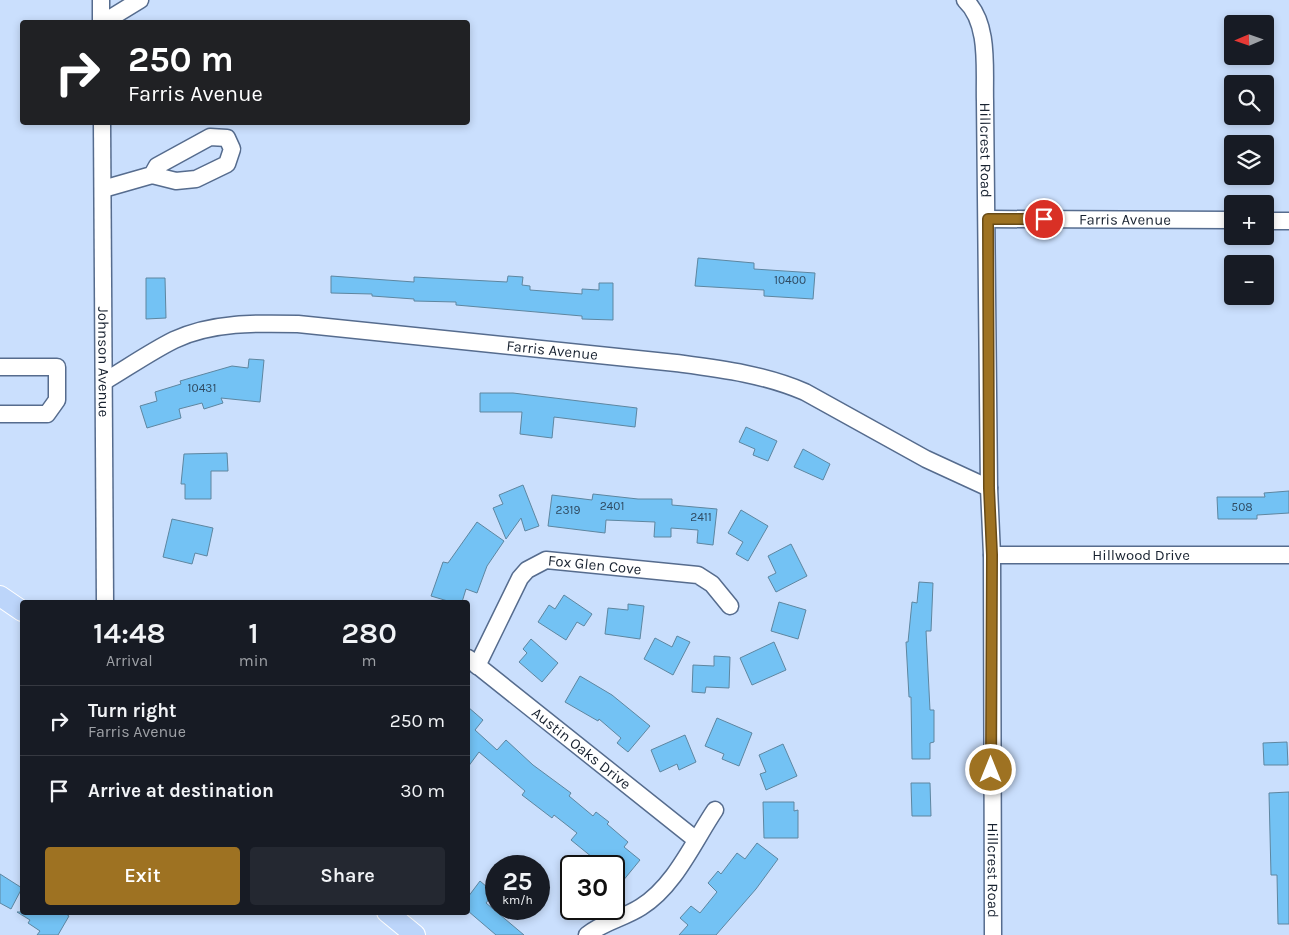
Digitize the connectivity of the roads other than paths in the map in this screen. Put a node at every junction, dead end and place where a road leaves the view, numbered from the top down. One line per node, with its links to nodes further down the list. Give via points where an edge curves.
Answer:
1 (101, 0): 4 (street)
2 (140, 0): 5 (street)
3 (965, 0): 9 (street, Hillcrest Road, via 979,23 983,41)
4 (102, 20)
5 (105, 20)
6 (102, 125): 8 (street, Johnson Avenue)
7 (152, 175): 8 (street)
8 (103, 189): 14 (street, Johnson Avenue)
9 (988, 219): 10 (street, Farris Avenue); 16 (street, Hillcrest Road)
10 (1224, 220)
11 (1274, 221): 12 (street)
12 (1289, 221)
13 (0, 367): 15 (street, via 56,367 57,400 47,414)
14 (105, 381): 16 (street, Farris Avenue, via 175,340 250,322 298,324 686,365 734,371 786,384); 20 (street, Johnson Avenue)
15 (0, 414)
16 (989, 488): 17 (street, Hillcrest Road)
17 (992, 555): 18 (street, Hillwood Drive); 29 (street, Hillcrest Road)
18 (1289, 555)
19 (0, 596): 22 (main road)
20 (105, 600)
21 (730, 606): 23 (street, Fox Glen Cove, via 716,588 698,575 546,560 527,570 520,578)
22 (20, 609)
23 (472, 662): 25 (street, Austin Oaks Drive)
24 (715, 810): 25 (street)
25 (695, 839): 28 (street, via 677,869 642,907)
26 (391, 915): 27 (main road)
27 (415, 935)
28 (587, 935)
29 (993, 935)

